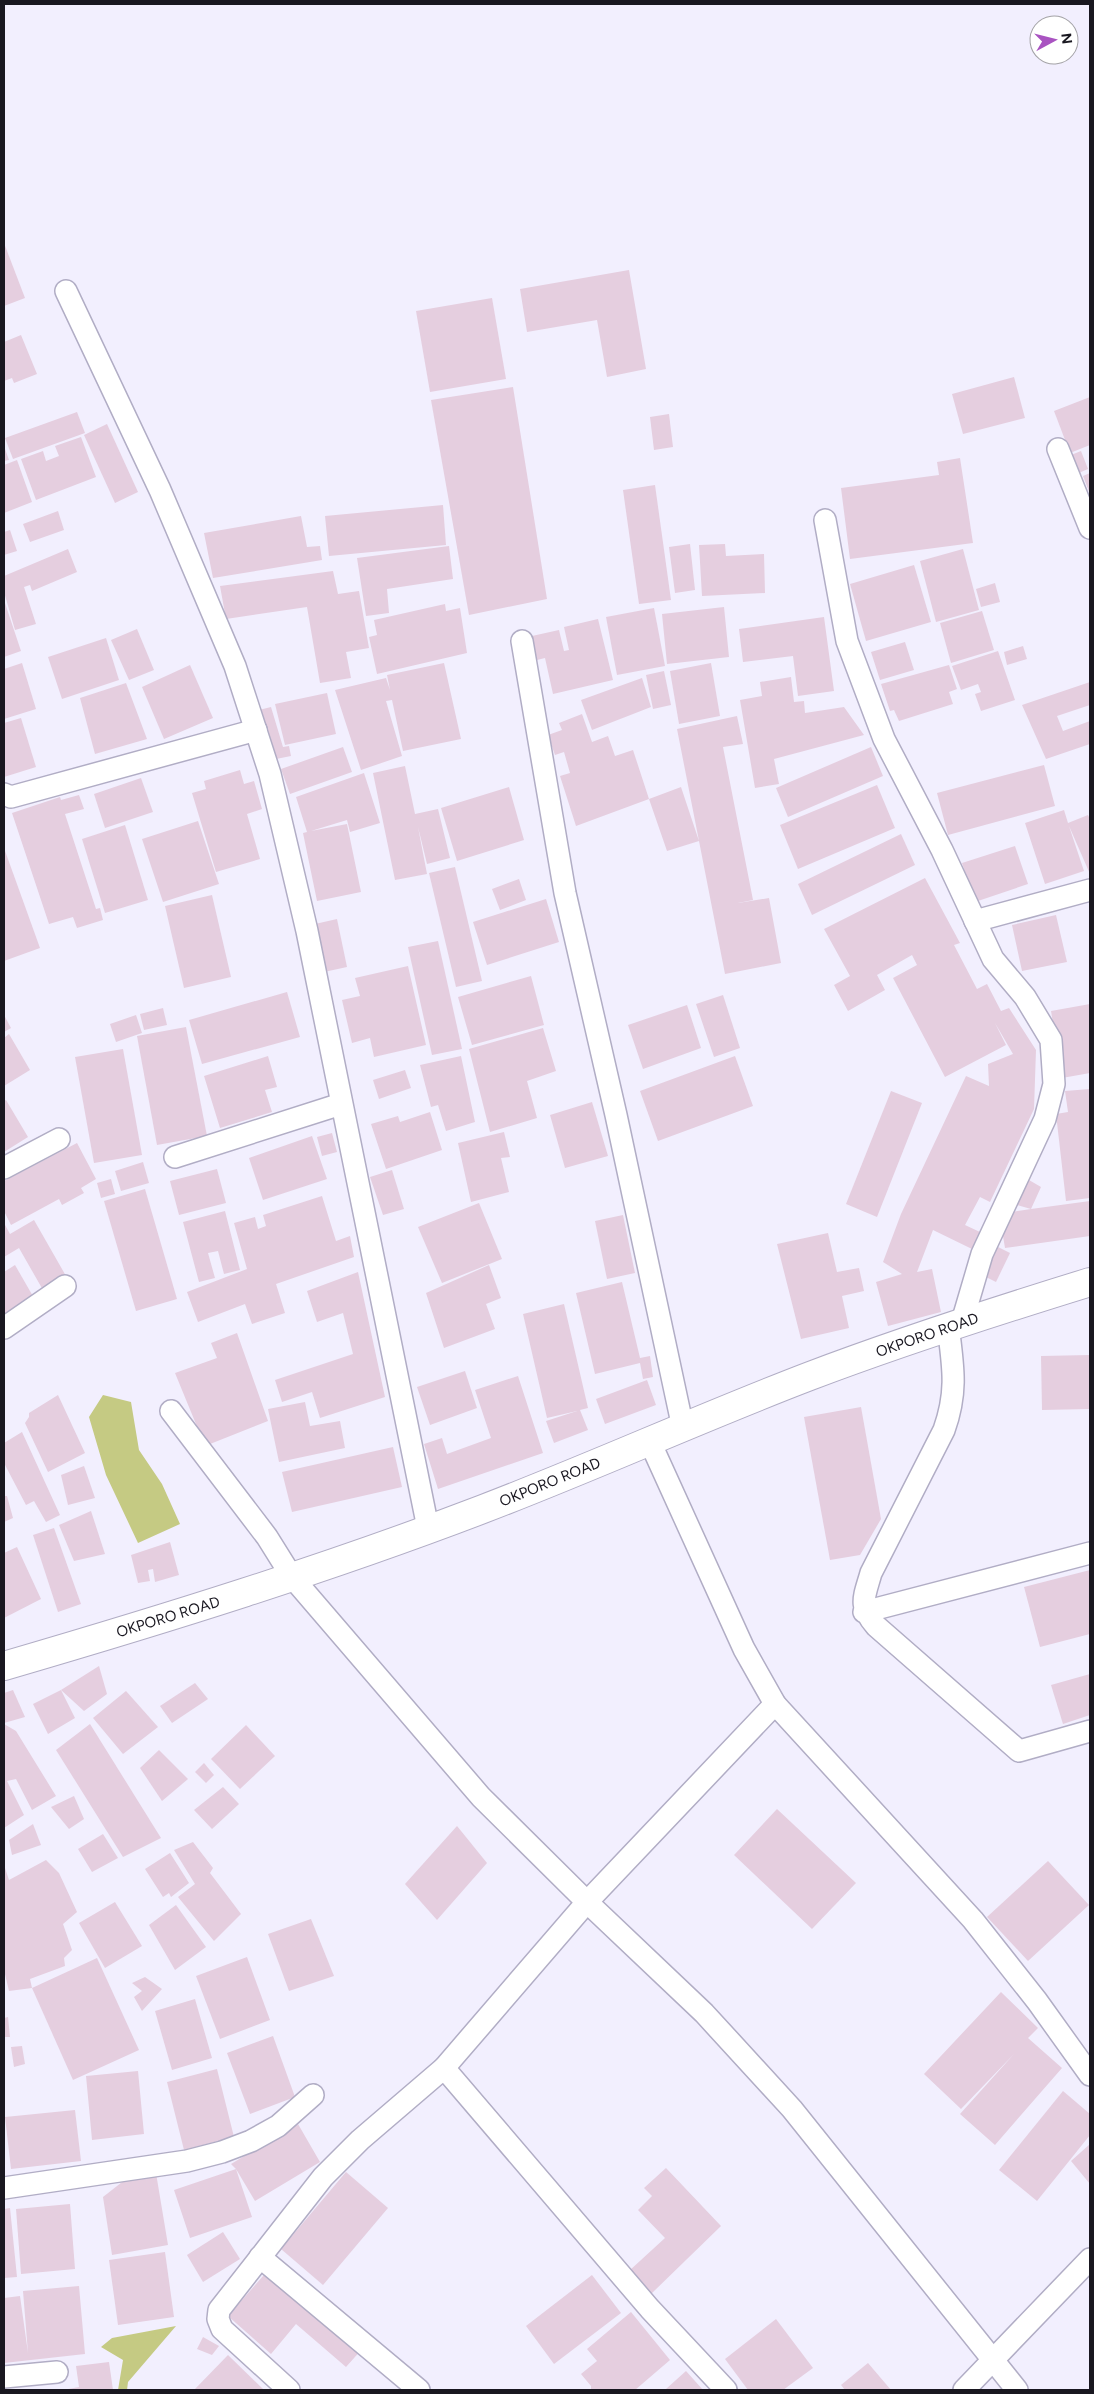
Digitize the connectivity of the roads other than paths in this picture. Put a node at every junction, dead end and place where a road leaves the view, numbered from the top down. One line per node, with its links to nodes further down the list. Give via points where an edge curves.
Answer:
1 (66, 291): 6 (street, via 160,490 235,666)
2 (1058, 449): 4 (street)
3 (825, 520): 9 (street, via 847,641 884,739)
4 (1090, 528)
5 (522, 641): 19 (street, via 565,893)
6 (256, 730): 7 (street, via 11,797); 10 (street, via 270,774 307,931)
7 (4, 794)
8 (1090, 890): 9 (street)
9 (975, 920): 16 (street, via 993,959 1025,997 1051,1040 1054,1084 1045,1119 982,1254)
10 (341, 1104): 12 (street); 21 (street)
11 (59, 1139): 13 (street)
12 (175, 1157)
13 (4, 1168)
14 (1090, 1282): 16 (main road, OKPORO ROAD)
15 (66, 1286): 17 (street)
16 (955, 1324): 19 (main road, OKPORO ROAD, via 810,1376); 24 (street, via 951,1409 944,1430 871,1573 864,1597)
17 (4, 1328)
18 (171, 1410): 23 (street, via 267,1537)
19 (683, 1428): 20 (main road, OKPORO ROAD)
20 (650, 1442): 21 (main road, OKPORO ROAD); 26 (street, via 744,1649)
21 (428, 1528): 23 (main road, OKPORO ROAD)
22 (1090, 1553): 24 (street)
23 (292, 1577): 25 (main road, OKPORO ROAD); 28 (street, via 481,1797)
24 (864, 1612): 27 (street, via 1019,1751)
25 (4, 1666)
26 (775, 1704): 28 (street); 30 (street, via 973,1920)
27 (1090, 1732)
28 (587, 1902): 29 (street); 35 (street, via 704,2013 792,2109)
29 (444, 2068): 33 (street, via 360,2140 323,2177); 40 (street, via 650,2309)
30 (1090, 2075)
31 (313, 2094): 32 (street, via 278,2126 222,2152 187,2161)
32 (4, 2188)
33 (260, 2257): 38 (street, via 220,2310 218,2320 222,2328); 39 (street)
34 (1090, 2259): 35 (street)
35 (992, 2362): 41 (street); 42 (street); 43 (street)
36 (57, 2372): 37 (street)
37 (4, 2377)
38 (290, 2390)
39 (419, 2390)
40 (726, 2390)
41 (964, 2390)
42 (1003, 2390)
43 (1017, 2390)

